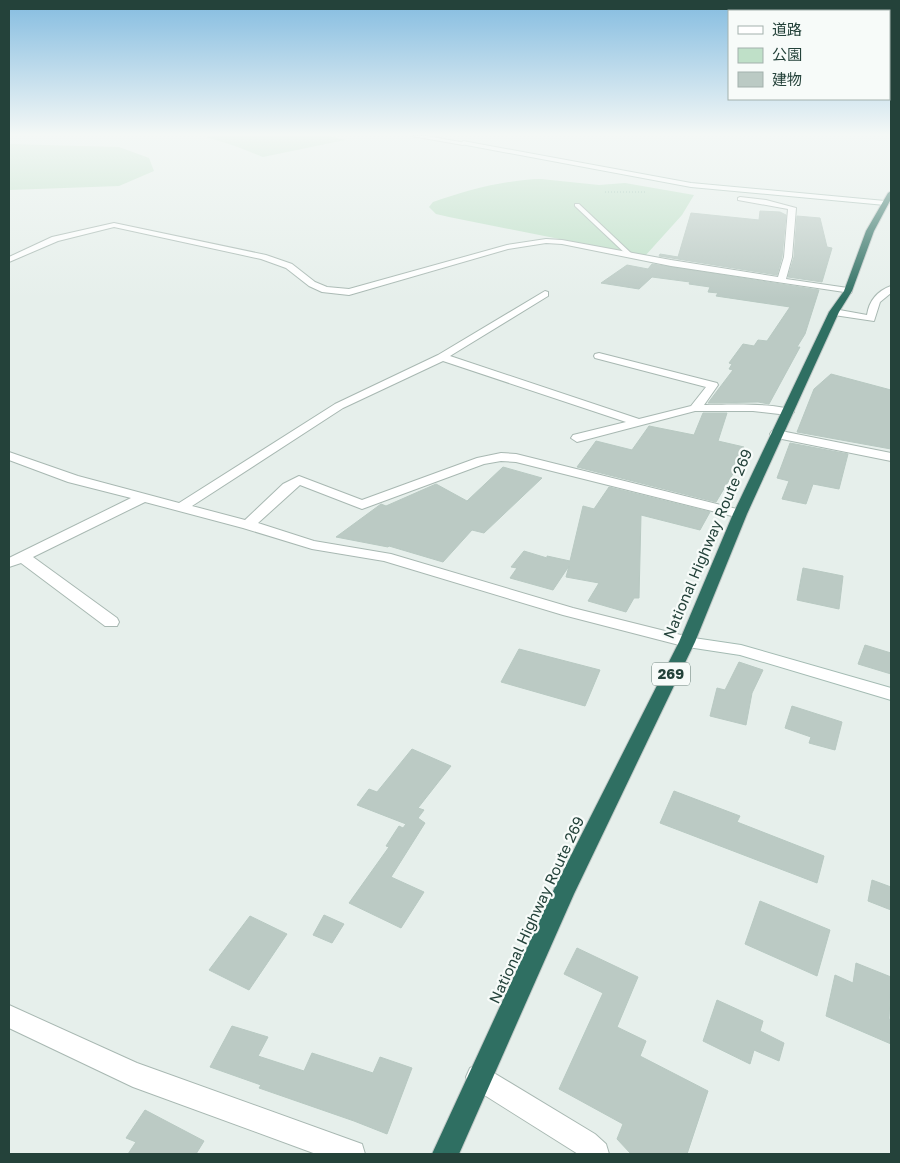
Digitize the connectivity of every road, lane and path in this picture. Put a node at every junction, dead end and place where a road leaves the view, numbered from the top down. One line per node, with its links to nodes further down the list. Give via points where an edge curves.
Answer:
1 (771, 190): 2 (street)
2 (888, 198): 9 (highway, National Highway Route 269 / 269, via 870,231)
3 (740, 199): 7 (street, via 792,208 788,257)
4 (577, 205): 5 (lane)
5 (630, 255): 6 (street, via 562,242 523,244 349,292 325,290 278,261 118,226 55,239); 7 (street)
6 (9, 260)
7 (781, 280): 9 (street)
8 (891, 289): 11 (street, via 878,297 872,307 871,319)
9 (848, 291): 11 (highway, National Highway Route 269 / 269)
10 (545, 294): 13 (street)
11 (834, 312): 15 (highway, National Highway Route 269 / 269)
12 (599, 356): 14 (street, via 714,385)
13 (442, 358): 16 (street); 22 (street, via 339,406)
14 (695, 408): 15 (street); 16 (street)
15 (788, 412): 17 (highway, National Highway Route 269 / 269)
16 (640, 422): 18 (street)
17 (776, 434): 20 (street); 23 (highway, National Highway Route 269 / 269)
18 (577, 438)
19 (9, 456): 21 (street, via 73,480)
20 (891, 457)
21 (142, 498): 22 (street); 25 (street)
22 (180, 508): 24 (street)
23 (740, 514): 24 (street, via 516,458 501,457 362,505 299,480); 27 (highway, National Highway Route 269 / 269)
24 (248, 526): 27 (street, via 312,545 386,557 569,612)
25 (15, 559): 26 (street)
26 (111, 622)
27 (687, 642): 28 (street, via 741,650); 30 (highway, National Highway Route 269 / 269, via 563,894)
28 (891, 694)
29 (9, 1016): 31 (street, via 134,1074)
30 (479, 1077): 32 (highway, National Highway Route 269 / 269); 33 (street, via 578,1138)
31 (352, 1154)
32 (445, 1154)
33 (596, 1154)

